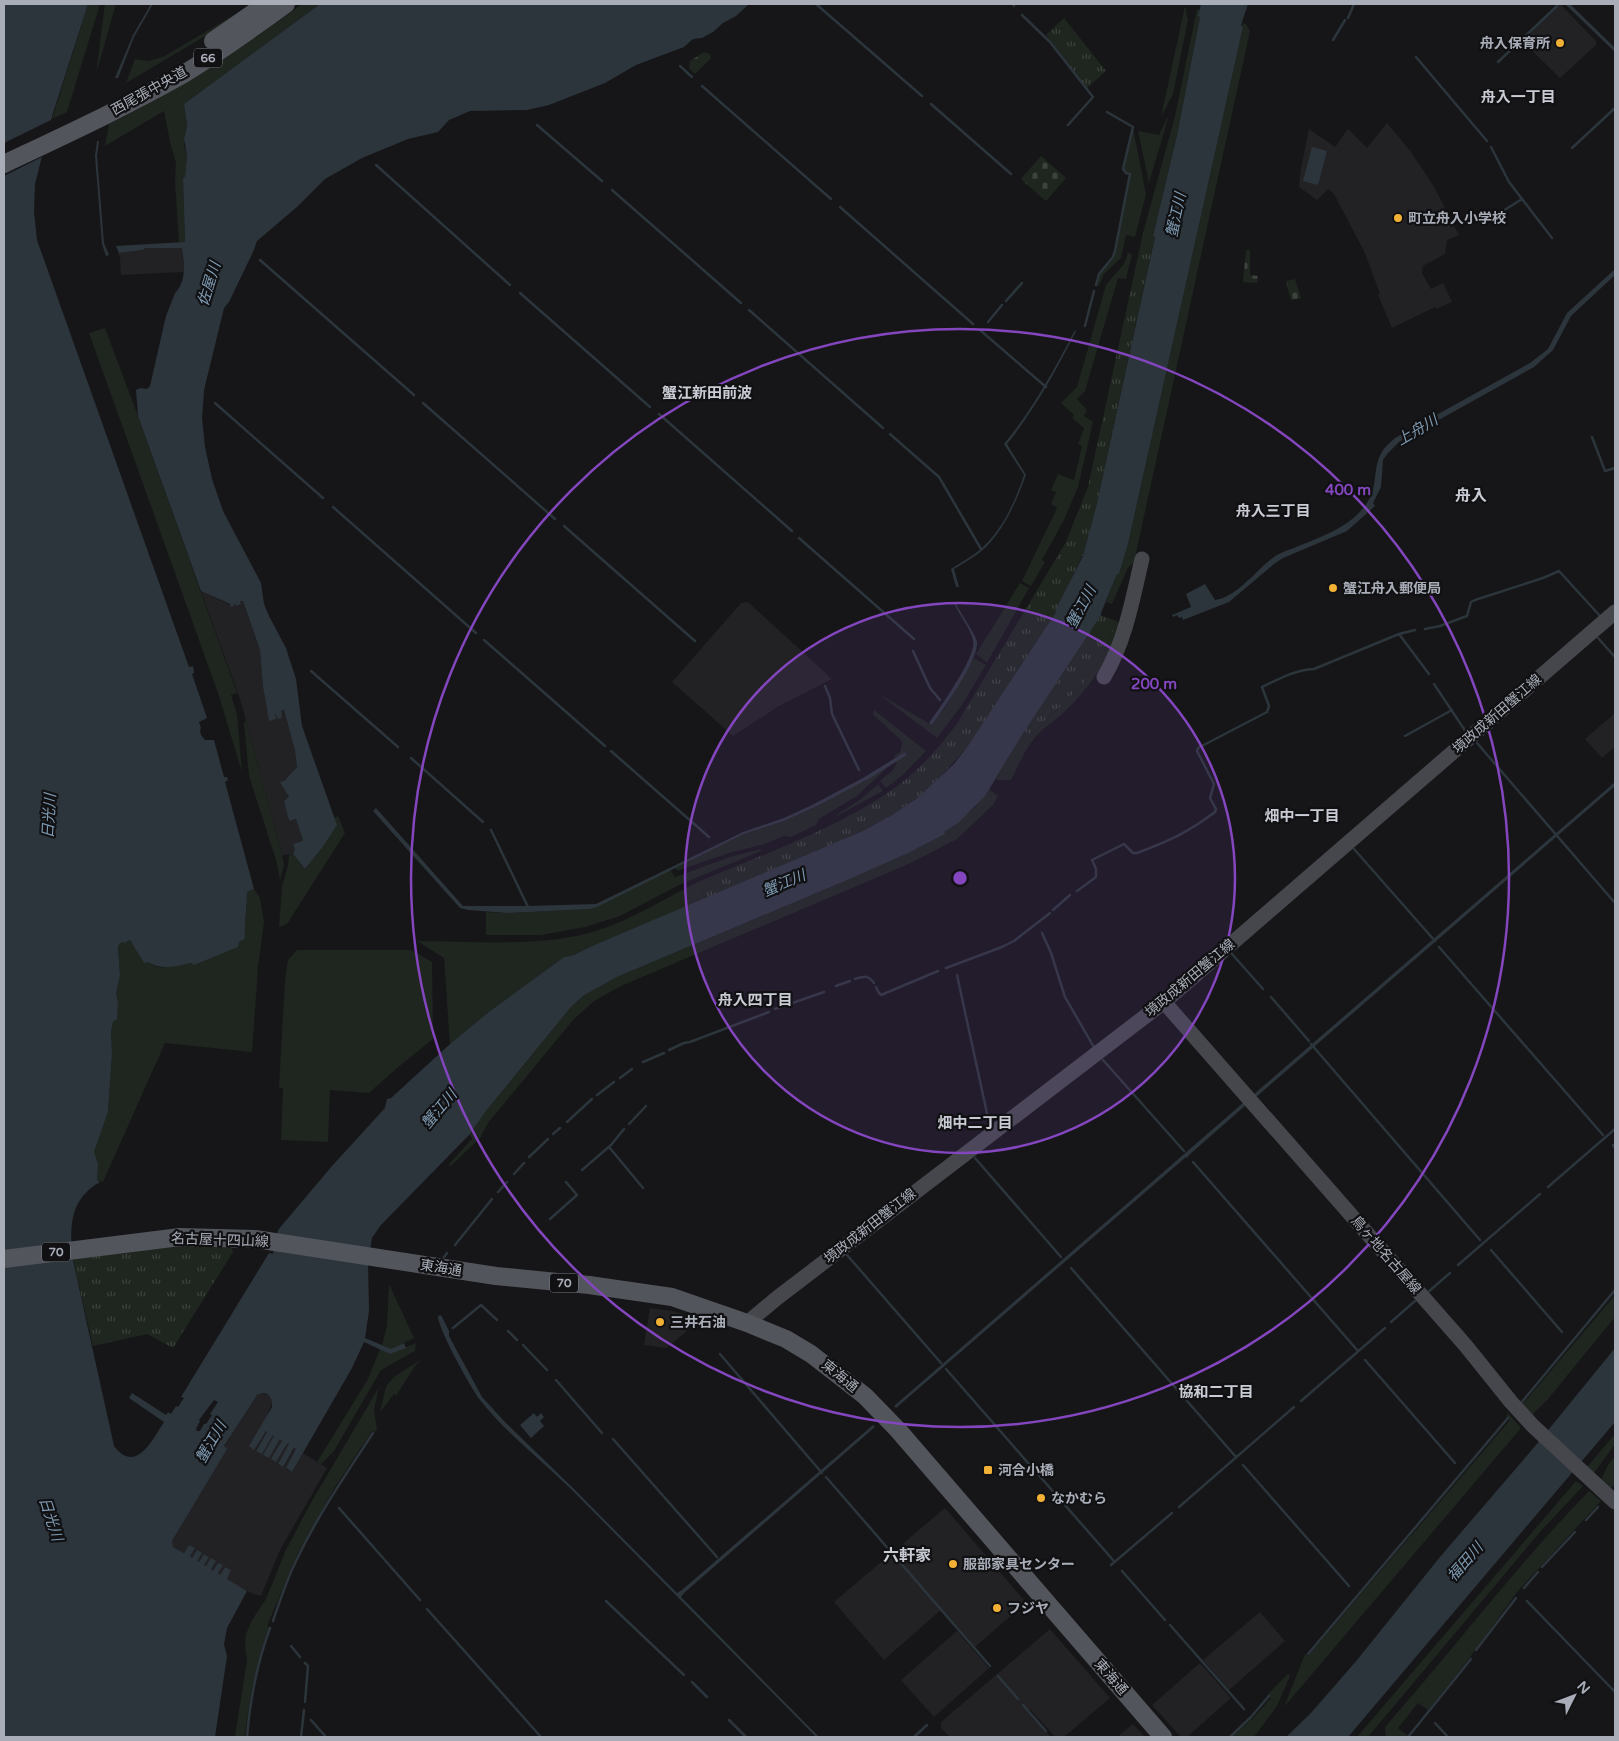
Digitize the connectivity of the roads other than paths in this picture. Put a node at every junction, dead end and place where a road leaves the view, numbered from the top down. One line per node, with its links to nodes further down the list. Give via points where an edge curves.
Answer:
1 (266, 4): 3 (main road, 西尾張中央道 / 66)
2 (286, 4): 3 (main road, 西尾張中央道 / 66, via 182,74)
3 (126, 99): 4 (main road, 西尾張中央道 / 66); 5 (main road, 西尾張中央道 / 66)
4 (4, 153)
5 (4, 164)
6 (1142, 559): 8 (main road, via 1127,627)
7 (1615, 612): 9 (main road, 境政成新田蟹江線)
8 (1104, 677)
9 (1164, 1002): 12 (main road, 境政成新田蟹江線); 13 (main road, 鳥ヶ地名古屋線, via 1511,1402)
10 (377, 1258): 11 (main road, 名古屋十四山線 / 70, via 255,1239 180,1237); 12 (main road, 東海通 / 70, via 672,1297)
11 (4, 1259)
12 (747, 1323): 14 (main road, 東海通 / 70, via 786,1339 811,1354 865,1396)
13 (1615, 1502)
14 (1163, 1737)

